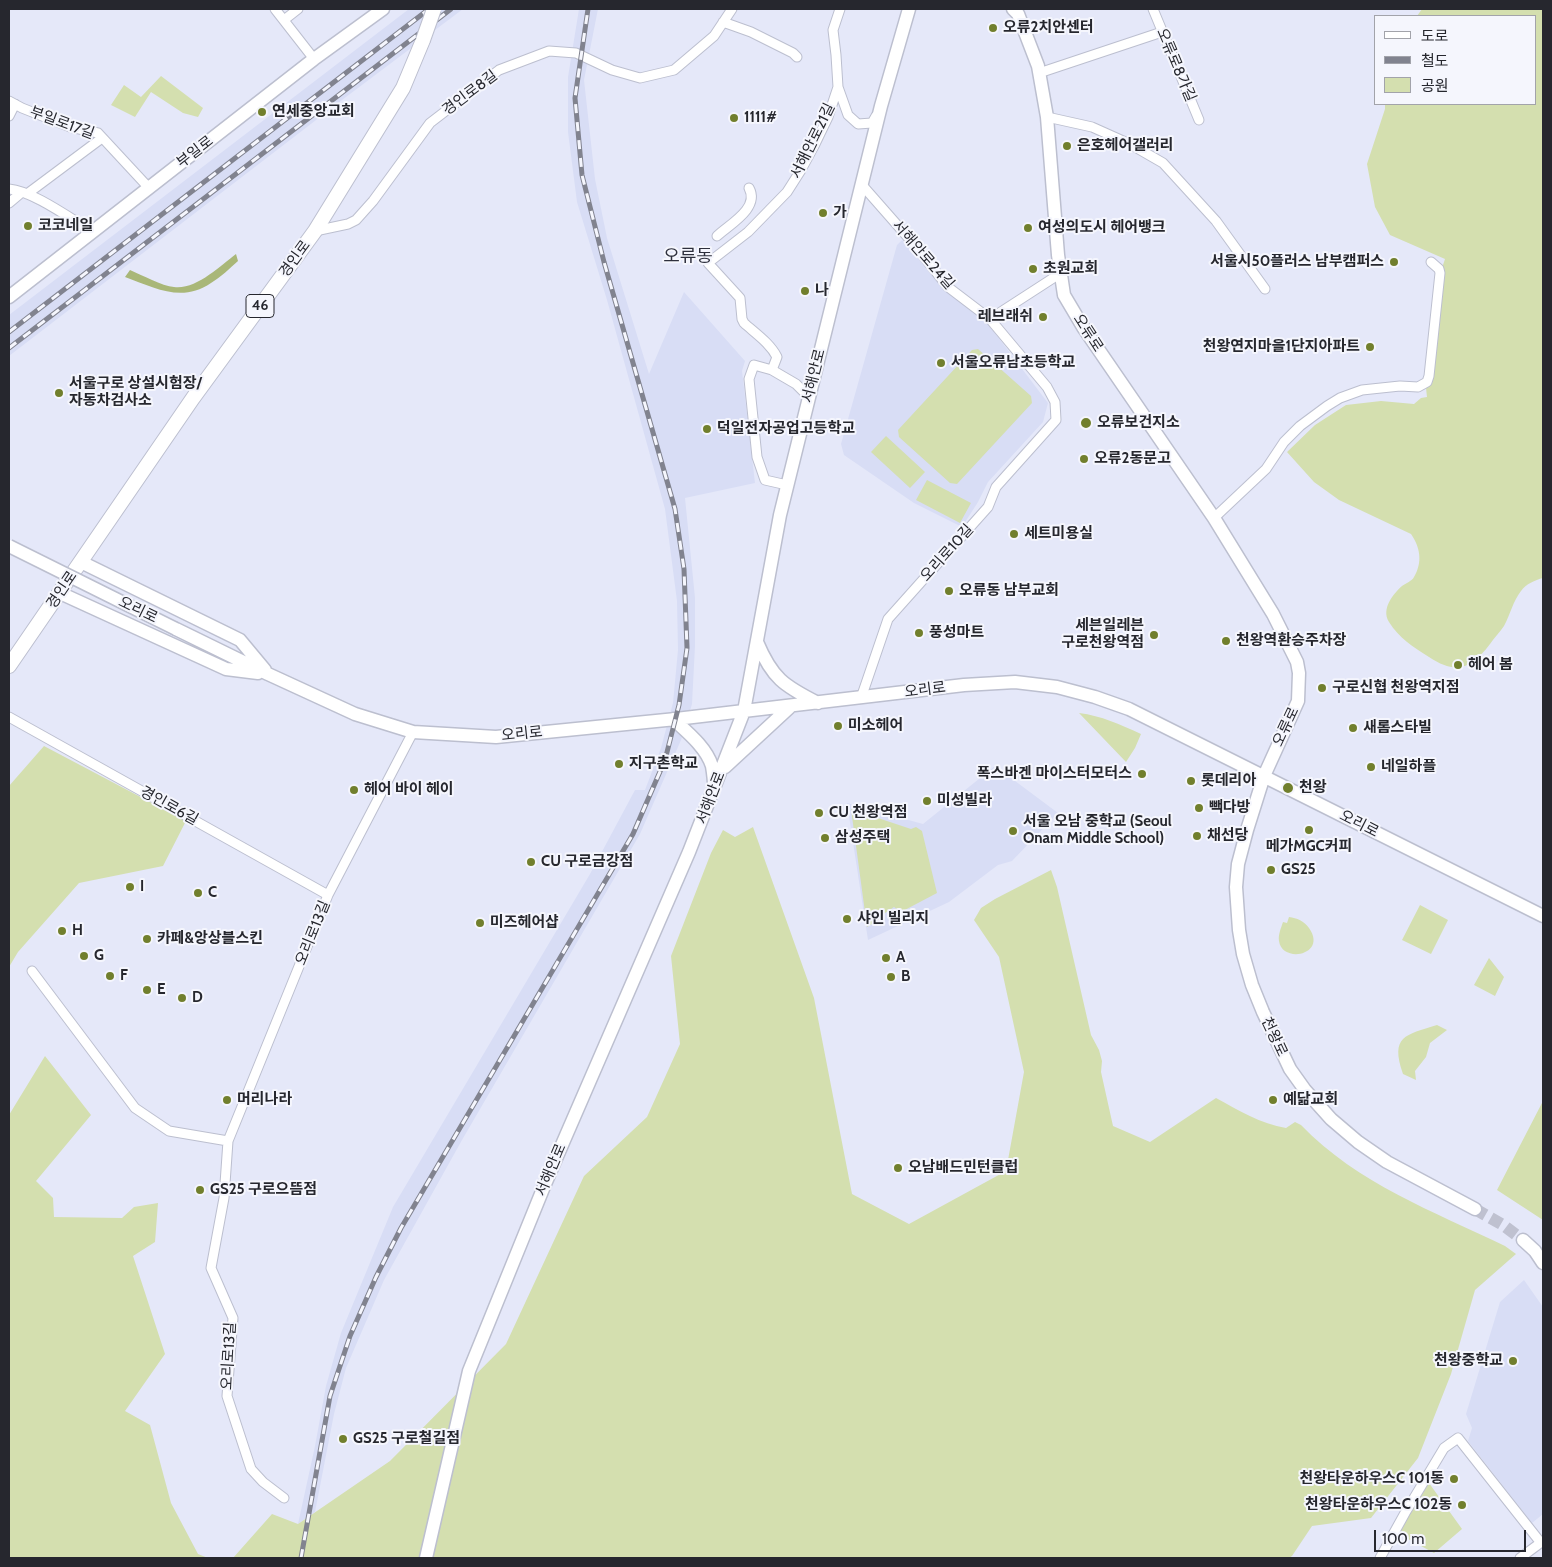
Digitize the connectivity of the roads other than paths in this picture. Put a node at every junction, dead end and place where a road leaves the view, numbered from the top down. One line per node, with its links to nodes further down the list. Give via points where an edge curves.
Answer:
1 (275, 9): 10 (street)
2 (298, 9): 10 (street)
3 (383, 9): 14 (main road, 부일로)
4 (434, 9): 29 (main road, 경인로 / 46, bridge, via 403,88)
5 (732, 9): 11 (street, 경인로8길)
6 (840, 9): 16 (street, 서해안로21길, via 832,30)
7 (909, 9): 18 (main road, 서해안로)
8 (1153, 9): 12 (street, 오류로8가길)
9 (1017, 10): 15 (main road, 오류로)
10 (284, 20): 14 (street)
11 (723, 22): 13 (street, via 751,32); 29 (street, 경인로8길, via 714,36 674,70 640,78 567,52 549,52 498,70 430,123 356,220)
12 (1162, 32): 15 (street); 21 (street, 오류로8가길)
13 (797, 57)
14 (314, 59): 24 (main road, 부일로)
15 (1039, 74): 20 (main road, 오류로)
16 (838, 88): 18 (street, 서해안로21길, via 848,115 858,124 872,123); 37 (street, 서해안로21길, via 814,146 787,192 748,232 708,263 740,298 744,323 776,354)
17 (12, 102): 19 (street, 부일로17길); 22 (street, 부일로17길)
18 (881, 106): 23 (main road, 서해안로)
19 (9, 116)
20 (1047, 118): 33 (main road, 오류로); 34 (street, via 1092,127 1162,163 1216,221)
21 (1199, 120)
22 (102, 138): 24 (street, 부일로17길); 27 (street)
23 (862, 185): 36 (street, 서해안로24길, via 948,287); 38 (main road, 서해안로)
24 (149, 188): 30 (main road, 부일로)
25 (749, 188): 31 (street, via 752,194 750,205)
26 (9, 189): 27 (street)
27 (24, 193): 28 (street); 30 (street)
28 (9, 203)
29 (315, 231): 43 (main road, 경인로 / 46, via 193,398)
30 (93, 232): 35 (main road, 부일로)
31 (717, 236)
32 (1431, 262): 41 (street, via 1440,273 1427,382 1418,387 1362,390 1333,402 1300,426 1254,482)
33 (1061, 273): 36 (street); 41 (main road, 오류로, via 1064,295 1083,327)
34 (1265, 289)
35 (9, 298)
36 (990, 319): 39 (street, 서해안로24길, via 1047,387 1055,402)
37 (772, 370): 38 (street, via 796,384); 40 (street, via 754,365 749,379 757,457 764,480)
38 (809, 397): 40 (main road, 서해안로)
39 (1056, 420): 48 (street, 오리로10길, via 996,487 988,507 888,619)
40 (787, 485): 45 (main road, 서해안로)
41 (1214, 518): 56 (main road, 오류로, via 1273,614 1299,673 1298,701)
42 (9, 546): 47 (main road, 오리로, bridge)
43 (81, 562): 44 (main road, 경인로 / 46); 47 (main road, 오리로, via 240,640)
44 (60, 593): 46 (main road, 경인로 / 46); 47 (main road, 오리로, via 226,669)
45 (757, 642): 49 (main road, via 764,659 784,684); 51 (main road, 서해안로)
46 (9, 666)
47 (268, 674): 54 (main road, 오리로, via 355,714)
48 (860, 698): 49 (main road, 오리로); 56 (main road, 오리로, via 1003,682 1058,687 1129,709)
49 (818, 703): 50 (main road, 오리로)
50 (791, 706): 51 (main road, 오리로); 55 (main road)
51 (744, 711): 53 (main road, 오리로); 55 (main road, 서해안로)
52 (9, 717): 58 (street, 경인로6길)
53 (672, 719): 54 (main road, 오리로, via 496,737); 57 (main road, via 708,755)
54 (412, 732): 58 (street, 오리로13길)
55 (721, 770): 57 (main road, 서해안로)
56 (1264, 776): 59 (main road, 오리로); 62 (main road, 천왕로, via 1238,864 1236,887 1243,954 1278,1047 1305,1090 1358,1142 1387,1162)
57 (714, 787): 67 (main road, 서해안로, via 469,1371)
58 (328, 895): 61 (street, 오리로13길)
59 (1543, 916)
60 (32, 971): 61 (street, via 135,1108 169,1132)
61 (228, 1140): 65 (street, 오리로13길, via 224,1198 211,1268 233,1318 227,1396 251,1469)
62 (1475, 1209)
63 (1523, 1240): 64 (main road)
64 (1543, 1263)
65 (284, 1498)
66 (1542, 1542): 68 (street, via 1458,1438 1444,1448); 69 (street)
67 (426, 1558)
68 (1380, 1558)
69 (1520, 1558)

